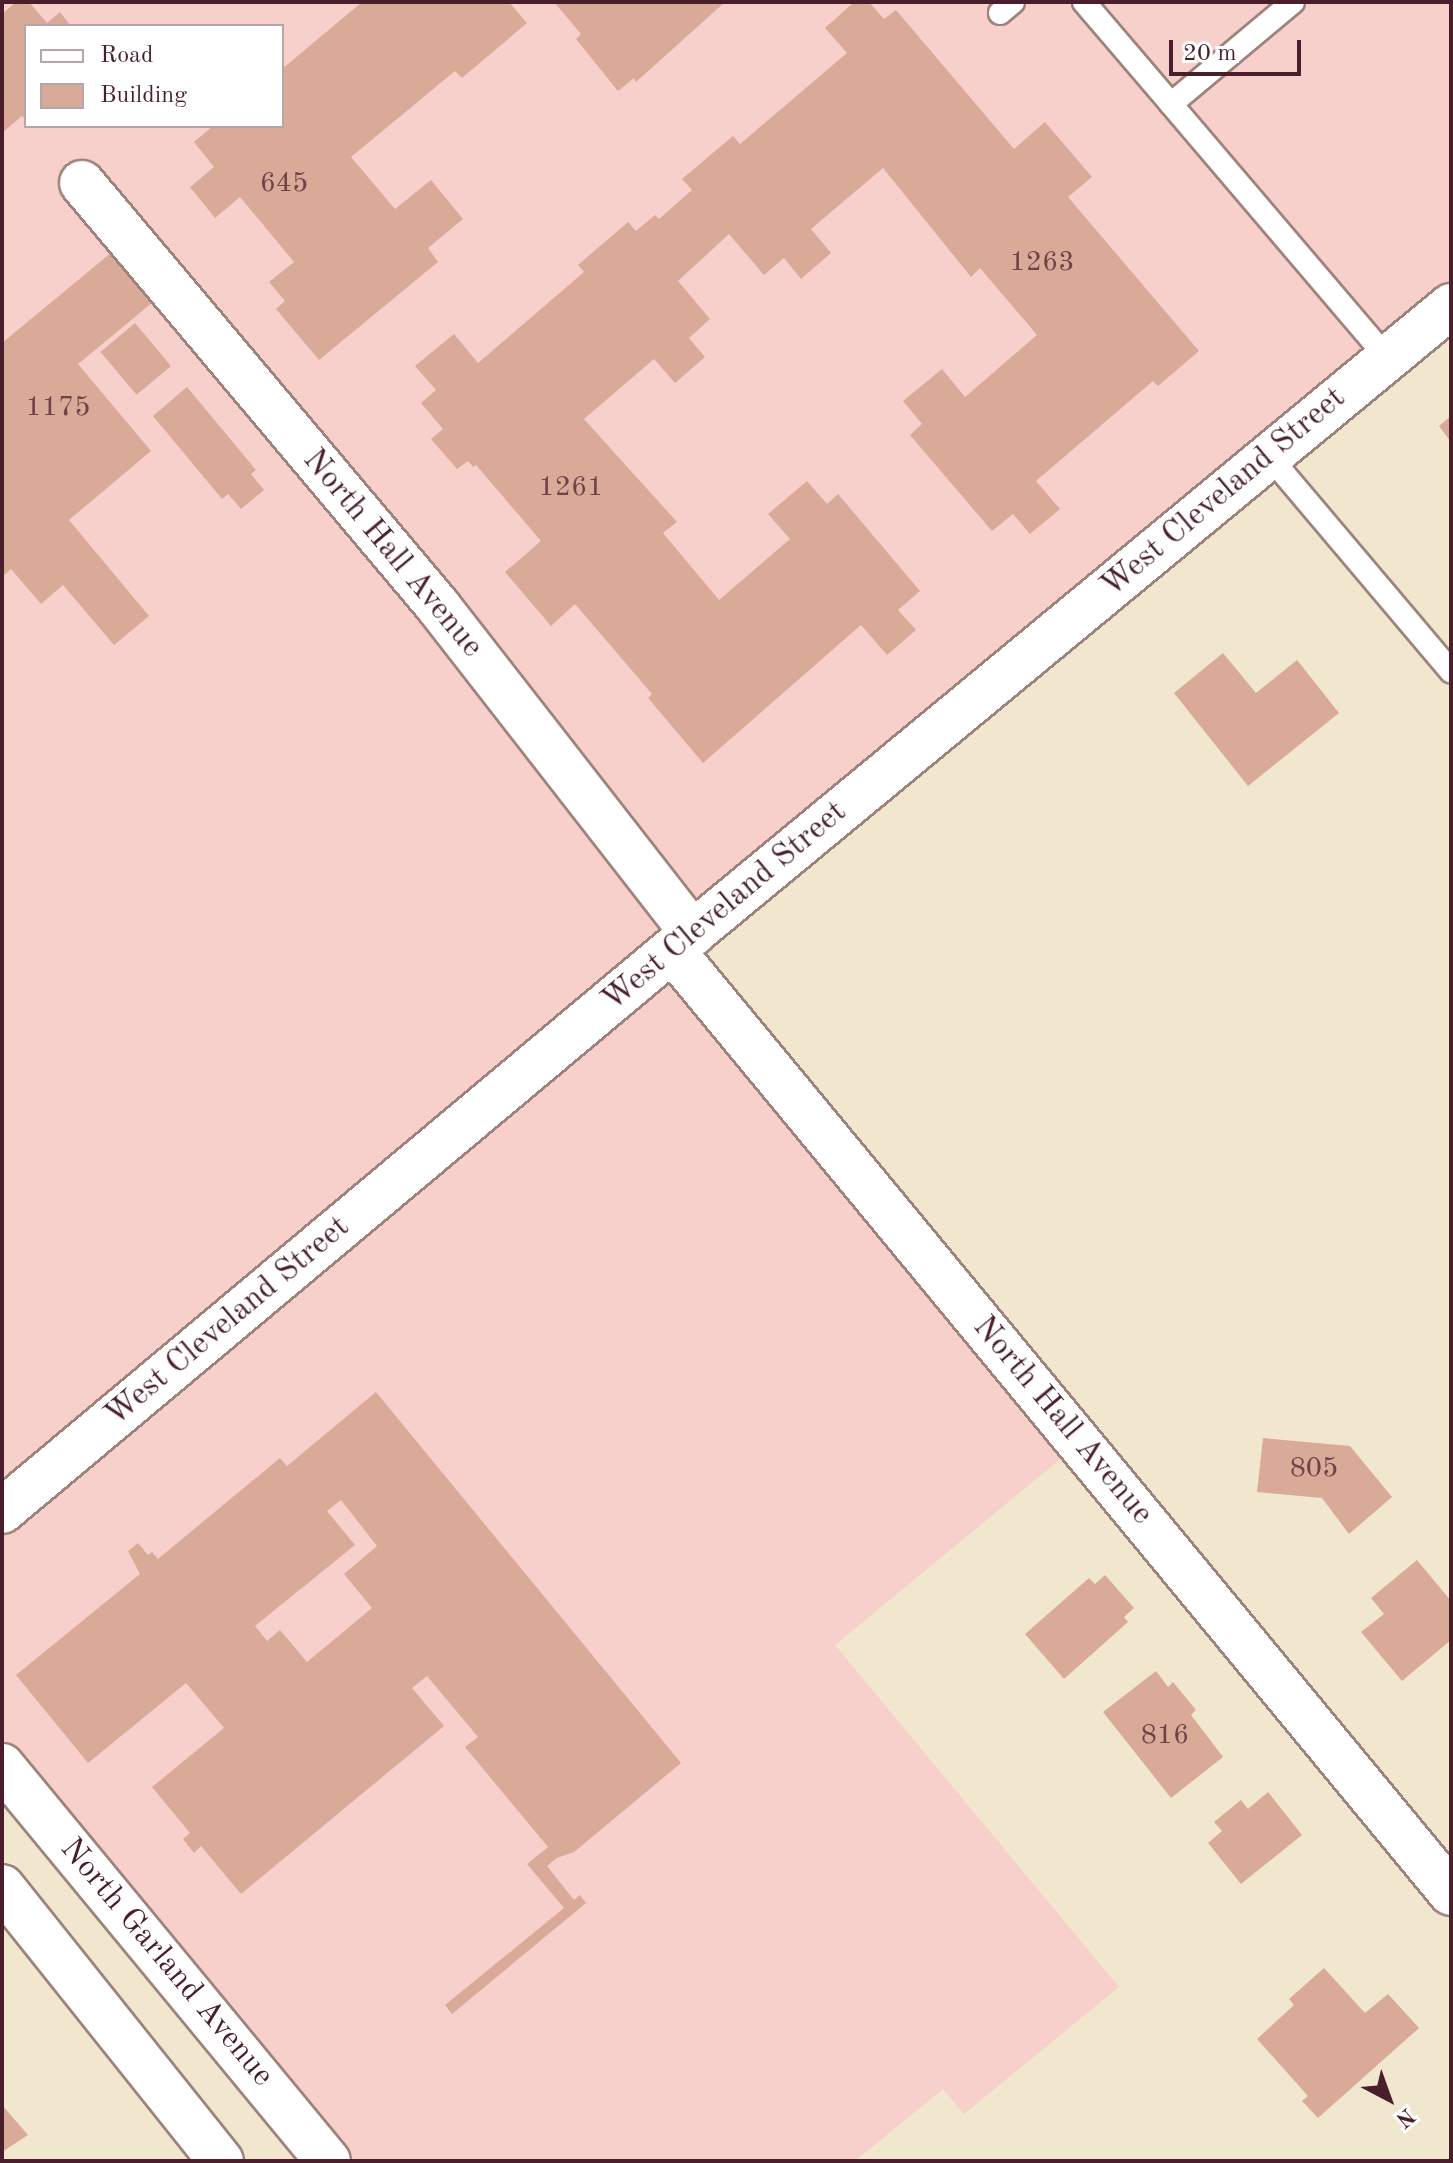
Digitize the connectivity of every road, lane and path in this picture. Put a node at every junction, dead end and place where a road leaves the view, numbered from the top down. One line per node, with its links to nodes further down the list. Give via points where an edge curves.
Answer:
1 (1084, 2): 3 (lane)
2 (1293, 2): 3 (lane)
3 (1171, 104): 6 (lane)
4 (82, 183): 9 (street, North Hall Avenue, via 438,606)
5 (1451, 306): 6 (street, West Cleveland Street)
6 (1388, 359): 7 (street, West Cleveland Street)
7 (1269, 456): 8 (lane); 9 (street, West Cleveland Street)
8 (1451, 671)
9 (682, 942): 10 (street, West Cleveland Street); 13 (street, North Hall Avenue)
10 (2, 1511)
11 (2, 1766): 15 (street, North Garland Avenue)
12 (2, 1887): 14 (street)
13 (1451, 1893)
14 (221, 2161)
15 (328, 2161)

